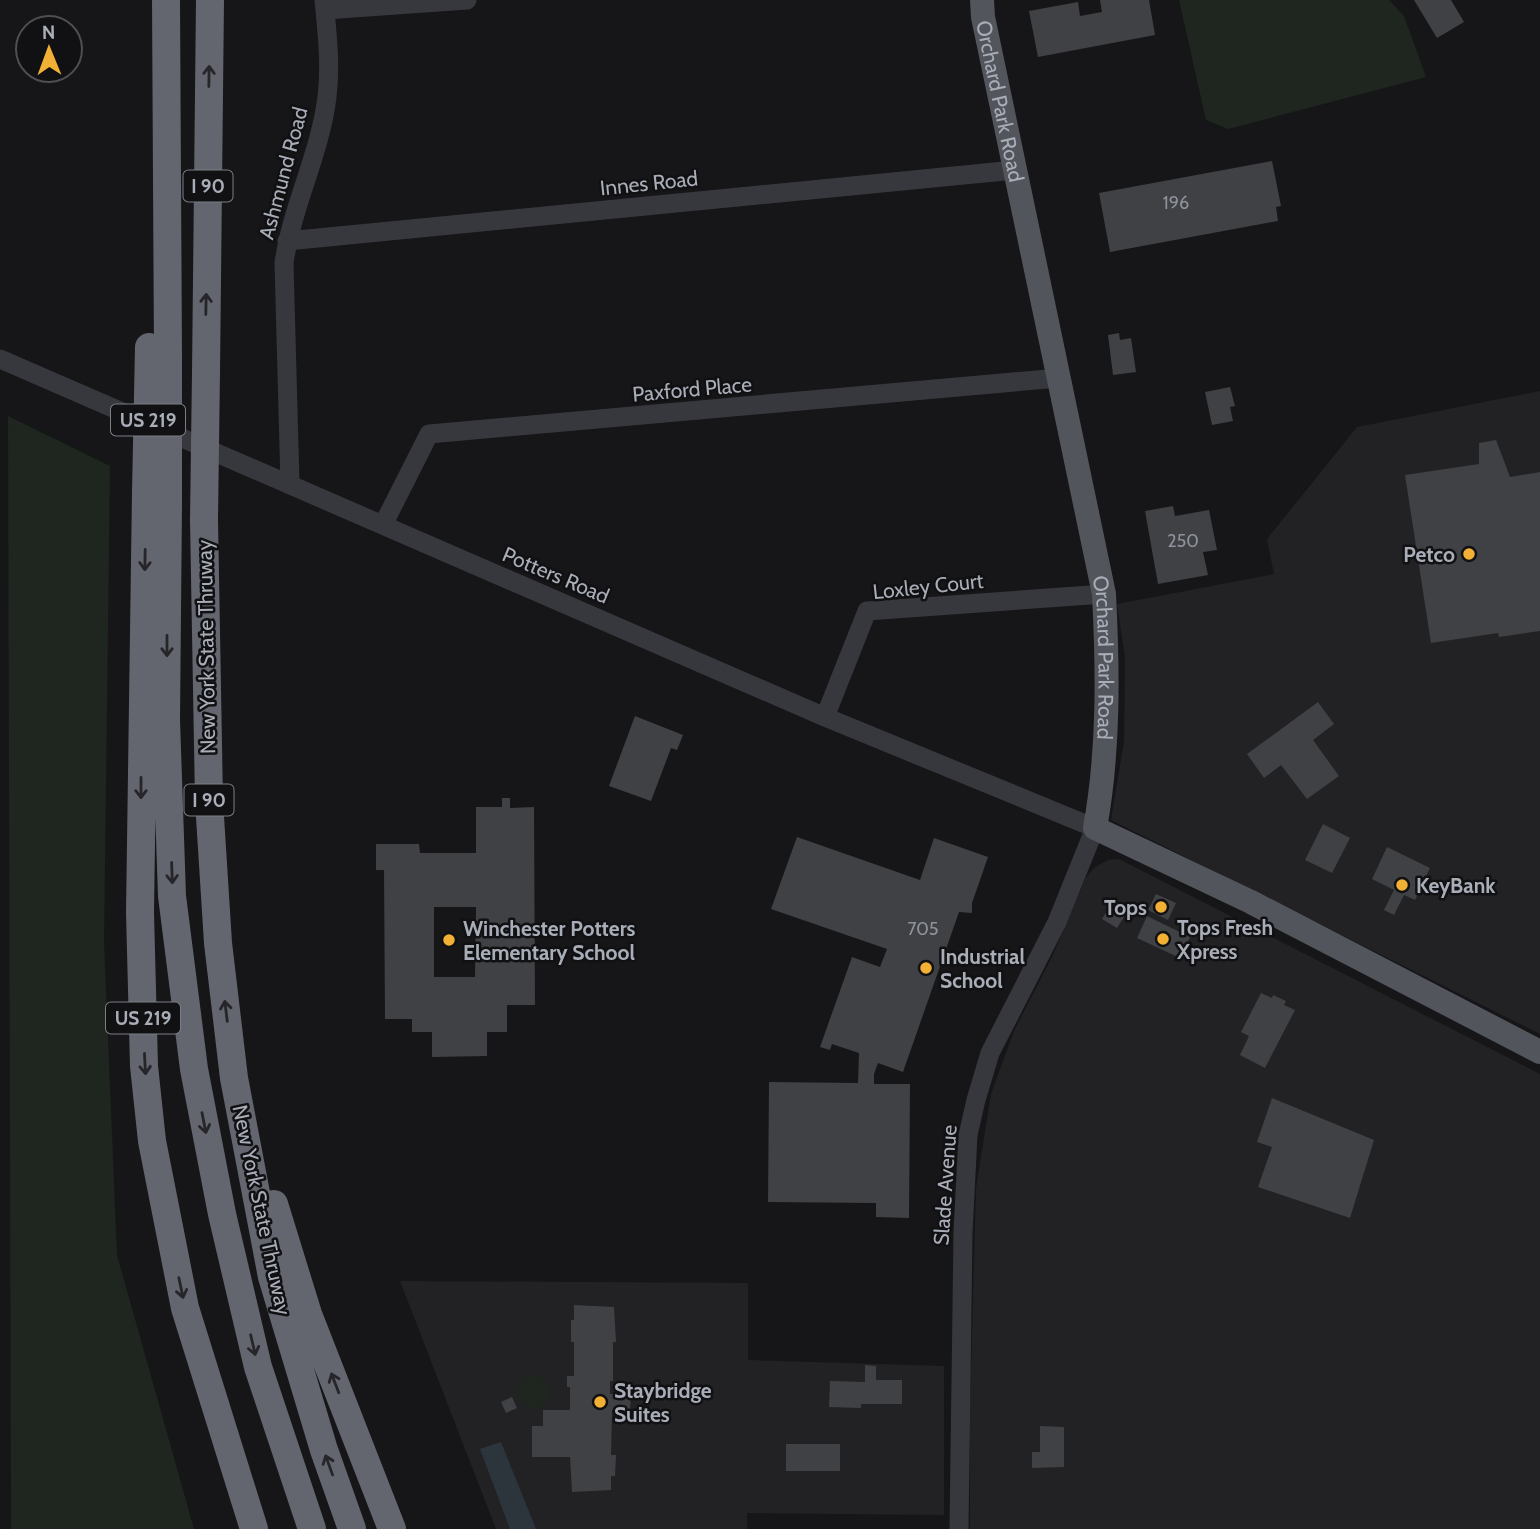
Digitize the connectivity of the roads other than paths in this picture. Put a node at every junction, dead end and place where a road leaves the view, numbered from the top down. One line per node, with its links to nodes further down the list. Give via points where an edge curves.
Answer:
1 (166, 0): 11 (highway, US 219, bridge, via 164,66 152,132 159,352)
2 (210, 0): 17 (highway, New York State Thruway / I 90, one-way to 2, bridge, via 218,943 209,801 204,520)
3 (467, 0): 5 (street)
4 (982, 0): 6 (main road, Orchard Park Road)
5 (324, 5): 7 (street, Ashmund Road, via 327,97)
6 (1015, 170): 7 (street, Innes Road); 9 (main road, Orchard Park Road)
7 (287, 241): 10 (street, Ashmund Road, via 283,279)
8 (0, 359): 10 (street, Potters Road)
9 (1059, 378): 12 (street, Paxford Place, via 429,434); 13 (main road, Orchard Park Road)
10 (290, 484): 12 (street, Potters Road)
11 (157, 498): 18 (highway, US 219, one-way to 18, via 140,913 144,1066 150,1128 185,1308); 19 (highway, New York State Thruway / I 90, one-way to 19, via 172,897 194,1069 258,1367)
12 (383, 525): 14 (street, Potters Road)
13 (1104, 594): 14 (street, Loxley Court, via 867,611); 15 (main road, Orchard Park Road, via 1108,676)
14 (825, 717): 15 (street, Potters Road)
15 (1095, 828): 16 (main road, via 1251,902); 22 (street, Slade Avenue, via 1057,922 990,1053 968,1135 962,1233)
16 (1540, 1052)
17 (234, 1078): 20 (highway, New York State Thruway / I 90, one-way to 17, via 272,1277); 21 (highway, one-way to 17, via 308,1314)
18 (254, 1529)
19 (312, 1529)
20 (352, 1529)
21 (392, 1529)
22 (959, 1529)

